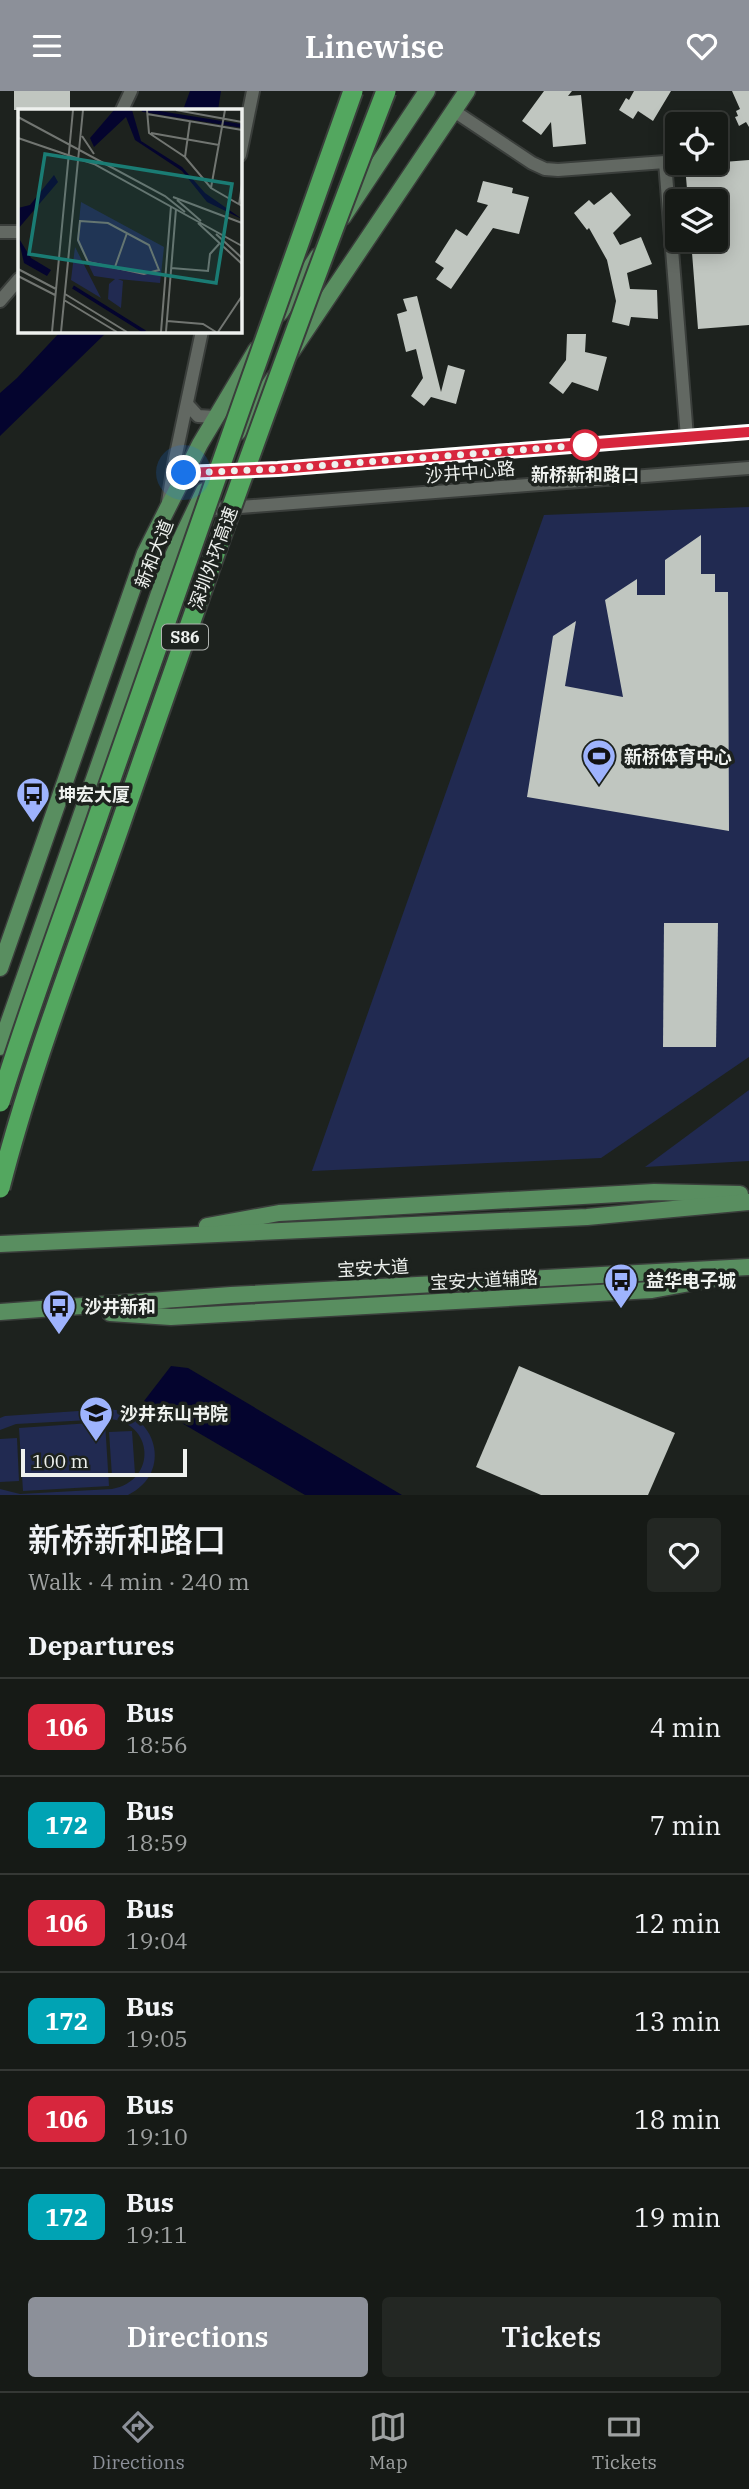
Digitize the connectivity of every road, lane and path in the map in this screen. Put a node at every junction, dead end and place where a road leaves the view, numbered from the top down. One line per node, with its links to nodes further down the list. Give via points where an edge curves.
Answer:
1 (131, 91): 7 (street)
2 (253, 91): 9 (street)
3 (353, 91): 26 (highway, 深圳外环高速 / S86, bridge)
4 (386, 91): 27 (highway, 深圳外环高速 / S86, bridge, via 216,544 58,996)
5 (427, 91): 16 (main road, 新和大道)
6 (467, 91): 8 (main road, 新和大道)
7 (122, 109)
8 (454, 111): 18 (street, via 545,169 665,162); 20 (main road, 新和大道, via 266,388)
9 (242, 145)
10 (0, 232): 11 (street)
11 (18, 232)
12 (18, 280): 13 (street)
13 (0, 301)
14 (202, 333): 15 (street)
15 (187, 404): 16 (street, via 198,416); 22 (street)
16 (215, 417): 21 (main road, 新和大道)
17 (749, 432): 18 (street, 沙井中心路)
18 (687, 437): 20 (street, 沙井中心路)
19 (749, 468): 23 (street, 沙井中心路)
20 (215, 472): 21 (street, 沙井中心路); 23 (main road, 新和大道)
21 (184, 473): 22 (main road, 新和大道)
22 (167, 507): 24 (main road, 新和大道, via 145,553)
23 (194, 511): 25 (main road, 新和大道, via 170,562)
24 (0, 968)
25 (0, 1047)
26 (0, 1102)
27 (0, 1188)
28 (749, 1194): 31 (main road, via 654,1192 279,1213)
29 (749, 1202): 31 (main road, via 587,1217)
30 (0, 1234): 32 (main road)
31 (160, 1235): 32 (main road)
32 (27, 1243): 33 (main road)
33 (0, 1244)
34 (749, 1269): 35 (main road, 宝安大道, via 231,1295)
35 (30, 1311): 36 (main road, 宝安大道); 37 (main road)
36 (0, 1312)
37 (0, 1320)

